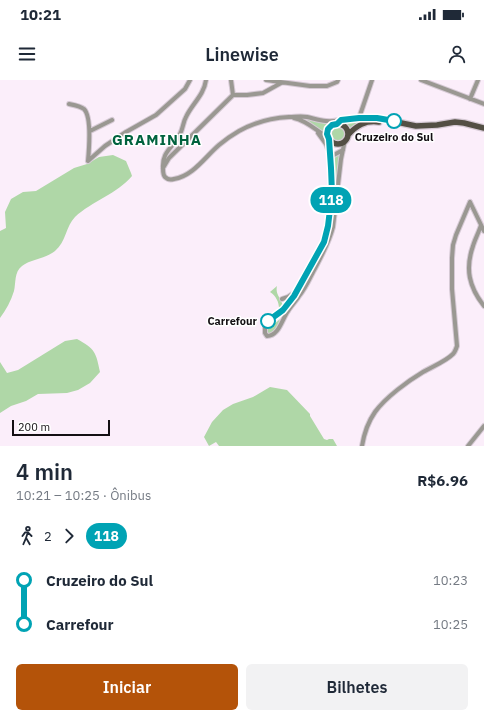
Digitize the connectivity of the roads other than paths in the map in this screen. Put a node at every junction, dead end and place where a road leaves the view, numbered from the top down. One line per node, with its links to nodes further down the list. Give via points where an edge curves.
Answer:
1 (190, 80): 22 (street, via 185,89 156,116 110,142 88,161)
2 (206, 80): 28 (street, via 199,98 185,118 181,133 166,152)
3 (231, 80): 10 (street)
4 (266, 80): 9 (street)
5 (338, 80): 9 (street, via 327,86)
6 (372, 80): 15 (street)
7 (421, 80): 11 (street)
8 (478, 80): 11 (street)
9 (282, 83): 10 (street, via 263,93)
10 (233, 95): 28 (street, via 169,158)
11 (470, 99): 13 (street)
12 (69, 104): 22 (street, via 84,110)
13 (484, 104)
14 (290, 117): 17 (street, via 306,117); 20 (street, via 300,119); 28 (street, via 265,120 240,131 219,145 189,173 178,178 167,179)
15 (359, 118): 18 (main road); 21 (main road, via 377,118 416,126 455,122)
16 (112, 120): 22 (street)
17 (328, 122): 18 (street); 18 (street)
18 (338, 122): 24 (main road, via 328,129); 25 (main road, via 345,126 348,132)
19 (364, 123): 23 (main road, via 375,121 416,129 454,126); 25 (main road, via 352,132); 25 (main road, via 354,128)
20 (313, 127): 24 (street); 26 (street)
21 (484, 128)
22 (90, 131)
23 (484, 132)
24 (328, 138): 25 (main road, via 337,144); 26 (street)
25 (345, 143): 27 (street); 34 (street, via 333,227 327,246 300,296)
26 (330, 151): 27 (street)
27 (330, 157): 31 (street, via 332,193 327,231 324,242)
28 (163, 169)
29 (481, 225): 30 (street); 33 (street, via 469,262 469,275 475,292); 36 (street, via 470,202 453,245 452,289 457,346 454,353 404,384 381,405 368,424)
30 (484, 231)
31 (298, 288): 32 (street, via 292,295); 34 (street)
32 (282, 298)
33 (484, 306)
34 (286, 309): 34 (street, via 265,324 266,335 269,336 278,329)
35 (484, 426): 37 (street)
36 (362, 446)
37 (468, 446)

